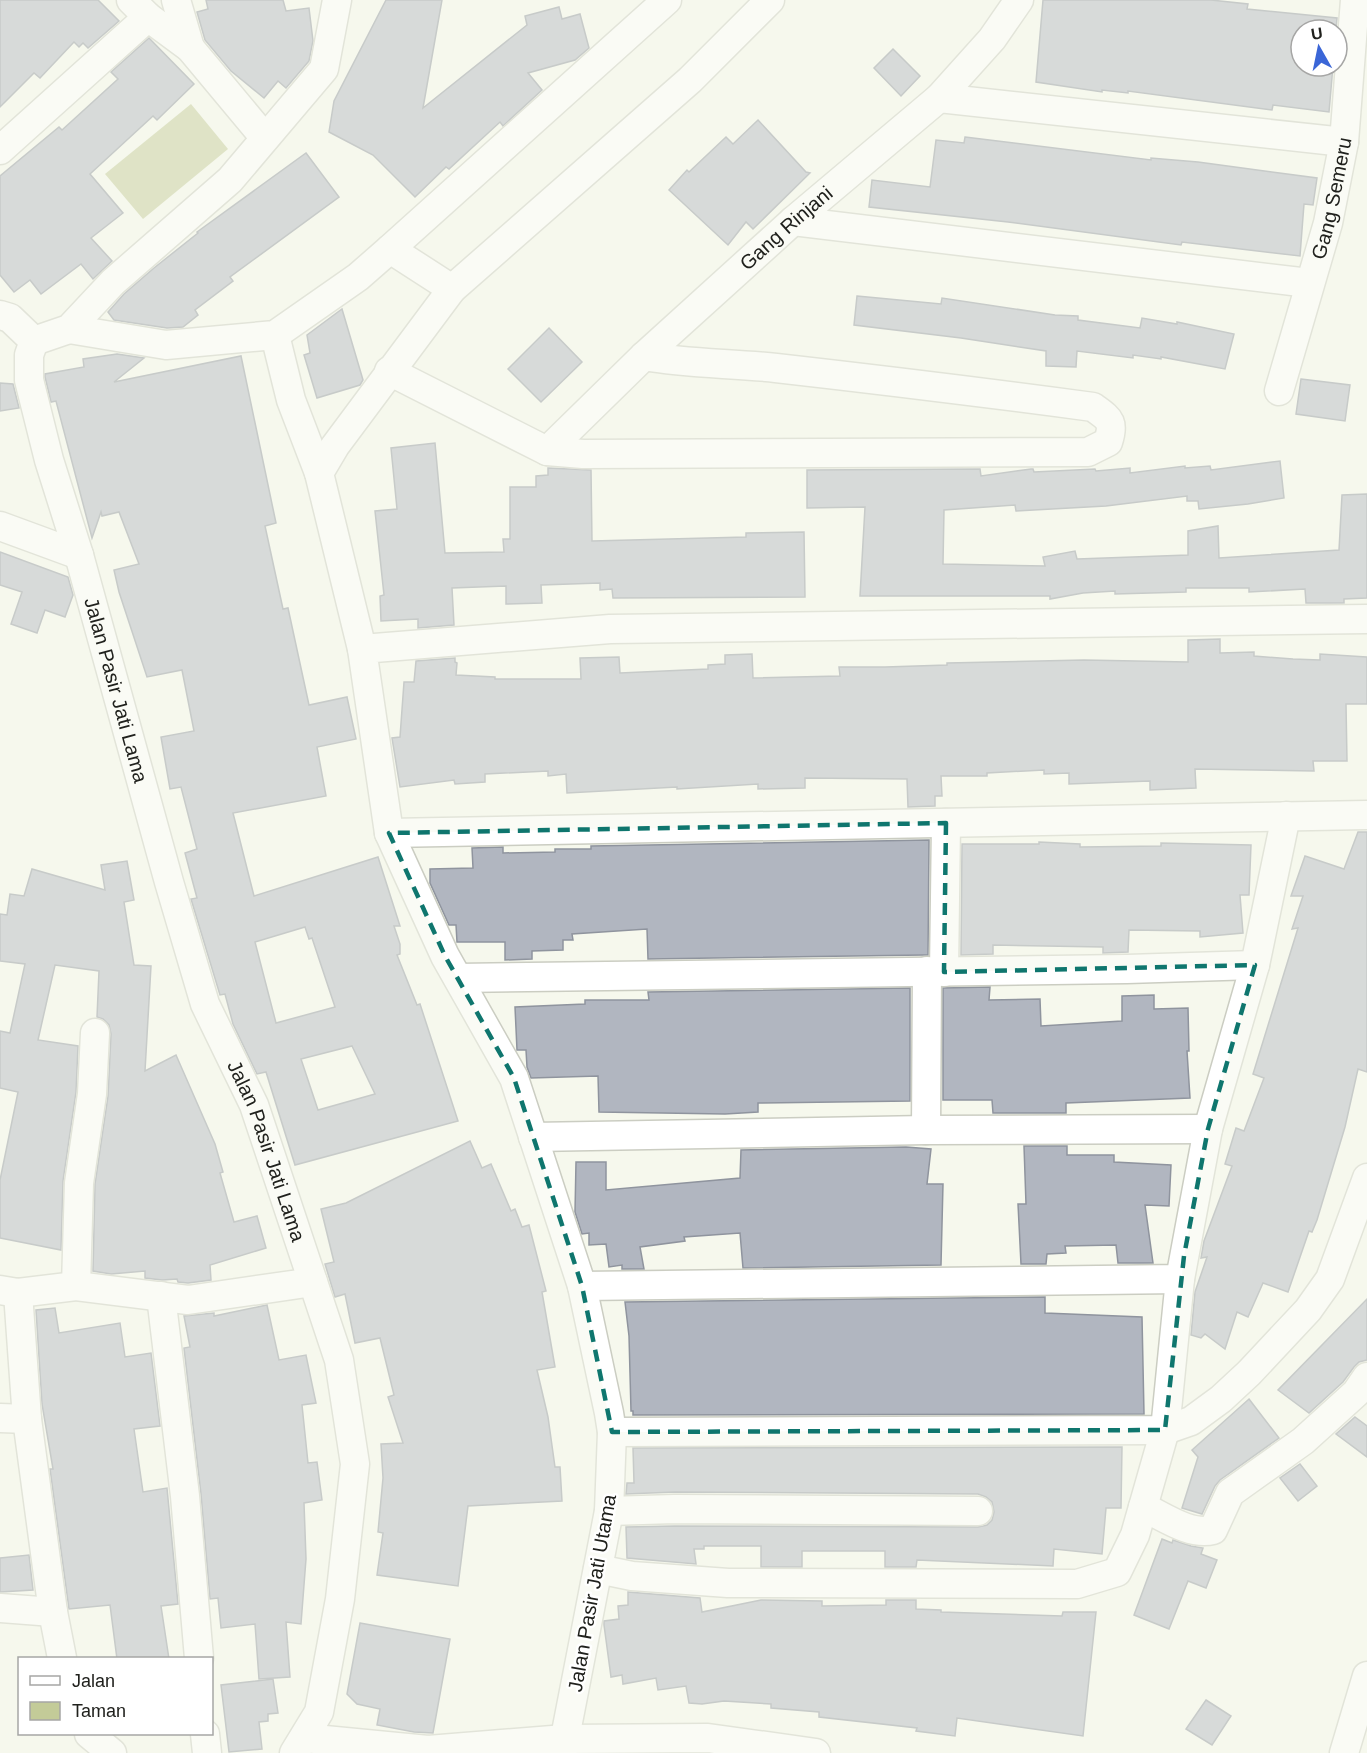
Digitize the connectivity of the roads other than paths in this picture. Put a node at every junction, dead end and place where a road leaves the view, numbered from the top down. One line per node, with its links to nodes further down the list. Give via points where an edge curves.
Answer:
1 (176, 0): 8 (street)
2 (337, 0): 10 (street, via 324,69)
3 (770, 0): 16 (street, via 690,80)
4 (1019, 0): 9 (street, Gang Rinjani, via 992,39)
5 (1355, 0): 11 (street, Gang Semeru)
6 (656, 4): 14 (street)
7 (139, 8): 8 (street); 12 (street)
8 (190, 48): 10 (street)
9 (939, 98): 11 (street); 13 (street, Gang Rinjani)
10 (265, 138): 18 (street, via 230,180 113,282)
11 (1344, 142): 15 (street, Gang Semeru, via 1328,223)
12 (0, 150)
13 (793, 220): 15 (street); 21 (street, Gang Rinjani)
14 (390, 249): 16 (street); 19 (street, via 358,277)
15 (1309, 283): 23 (street, Gang Semeru)
16 (452, 289): 22 (street)
17 (0, 315): 20 (street, via 10,318)
18 (69, 329): 19 (street, via 166,345); 20 (street)
19 (275, 335): 25 (street, Jalan Pasir Jati Utama, via 291,400)
20 (34, 341): 27 (street, Jalan Pasir Jati Lama, via 29,355 29,380)
21 (644, 356): 24 (street, Gang Rinjani); 24 (street, via 1094,407 1110,420 1112,429 1108,442 1088,452)
22 (389, 371): 24 (street); 25 (street)
23 (1279, 391)
24 (547, 451)
25 (319, 473): 29 (street, Jalan Pasir Jati Utama)
26 (0, 526): 27 (street)
27 (79, 555): 43 (street, Jalan Pasir Jati Lama, via 206,1004 254,1105)
28 (1367, 619): 29 (street, via 610,629)
29 (362, 649): 33 (street, Jalan Pasir Jati Utama)
30 (1367, 815): 31 (street)
31 (1286, 816): 32 (street); 34 (street)
32 (945, 823): 33 (street); 35 (street)
33 (389, 833): 36 (street, Jalan Pasir Jati Utama)
34 (1256, 965): 35 (street); 38 (street)
35 (935, 972): 36 (street); 39 (street)
36 (458, 978): 40 (street, Jalan Pasir Jati Utama, via 514,1078)
37 (95, 1033): 44 (street, via 92,1094 79,1182)
38 (1208, 1129): 39 (street); 42 (street)
39 (926, 1130): 40 (street)
40 (533, 1137): 45 (street, Jalan Pasir Jati Utama)
41 (1367, 1178): 50 (street, via 1330,1279 1308,1310 1221,1399 1191,1421)
42 (1180, 1279): 45 (street); 50 (street)
43 (313, 1282): 47 (street, via 188,1300); 63 (street, Jalan Pasir Jati Lama, via 339,1360 355,1464 340,1599 319,1712)
44 (76, 1286): 46 (street); 47 (street)
45 (582, 1286): 51 (street, Jalan Pasir Jati Utama)
46 (9, 1292): 49 (street)
47 (161, 1296): 59 (street, via 185,1496)
48 (1367, 1377): 52 (street, via 1356,1393 1303,1442 1230,1493 1213,1530 1191,1530)
49 (14, 1419): 57 (street)
50 (1165, 1430): 51 (street); 52 (street)
51 (612, 1432): 53 (street, Jalan Pasir Jati Utama)
52 (1143, 1507): 55 (street, via 1117,1572 1077,1584 728,1584 632,1576)
53 (609, 1511): 54 (street); 55 (street, Jalan Pasir Jati Utama)
54 (978, 1511)
55 (598, 1569): 64 (street, Jalan Pasir Jati Utama)
56 (0, 1608): 57 (street)
57 (53, 1612): 58 (street)
58 (62, 1657)
59 (199, 1657)
60 (1367, 1676): 70 (street)
61 (90, 1735): 67 (street)
62 (205, 1735): 68 (street)
63 (299, 1746): 66 (street)
64 (564, 1746): 65 (street); 66 (street)
65 (706, 1746): 69 (street)
66 (427, 1751)
67 (112, 1753)
68 (207, 1753)
69 (816, 1753)
70 (1344, 1753)

